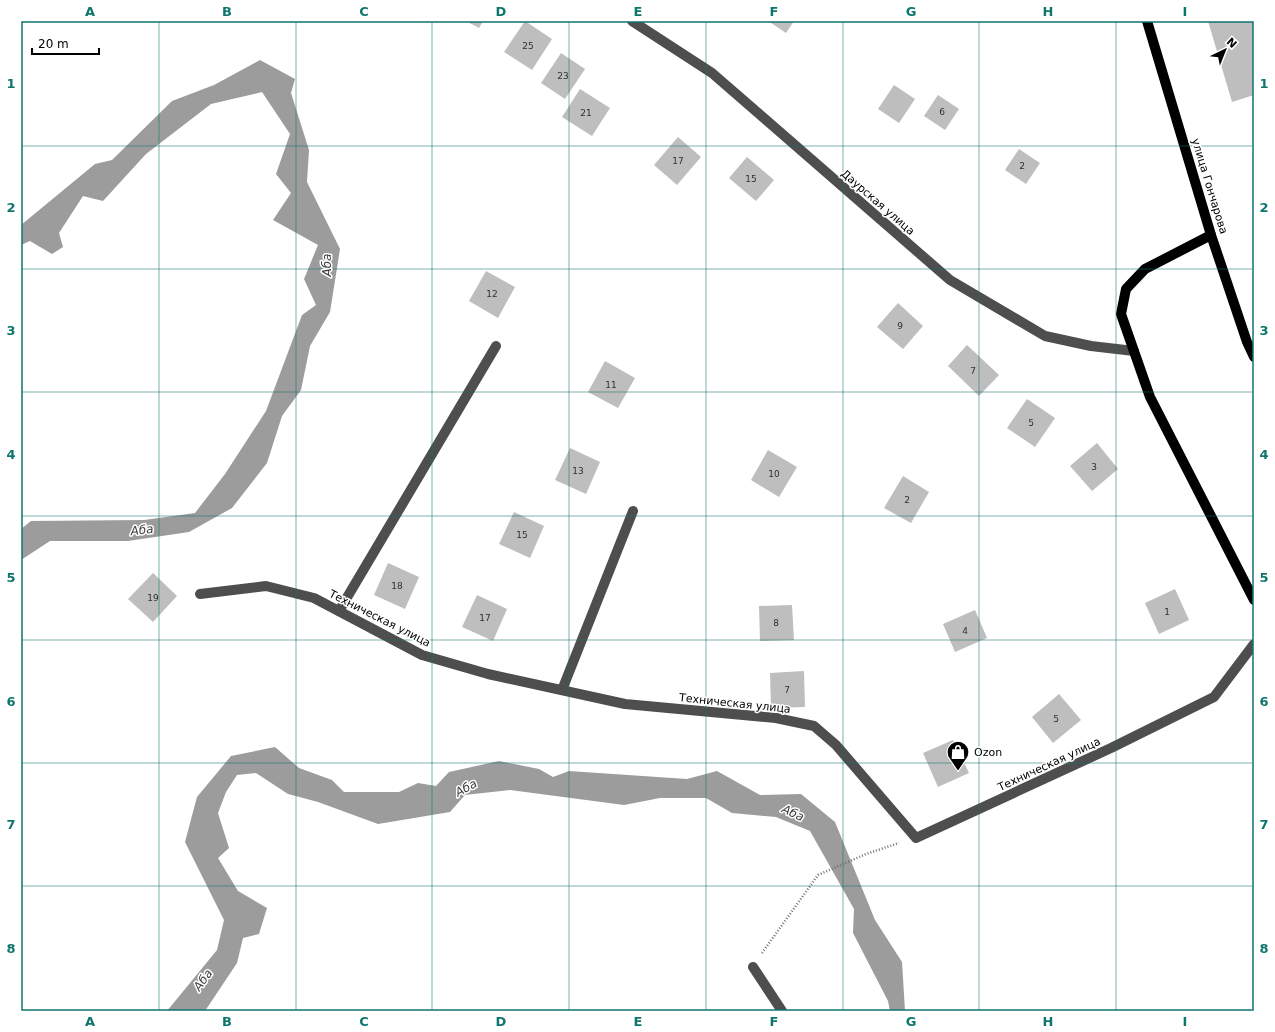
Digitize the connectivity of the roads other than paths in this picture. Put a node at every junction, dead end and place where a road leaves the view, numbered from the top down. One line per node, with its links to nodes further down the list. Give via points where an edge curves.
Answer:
1 (632, 21): 5 (street, Даурская улица, via 712,74 950,280 1045,336 1091,346)
2 (1147, 21): 3 (main road, улица Гончарова)
3 (1211, 235): 5 (main road, via 1145,269 1126,289 1121,314); 6 (main road, улица Гончарова)
4 (496, 346): 10 (street)
5 (1134, 351): 9 (main road, via 1150,397)
6 (1254, 357)
7 (633, 511): 12 (street)
8 (200, 594): 10 (street, Техническая улица, via 266,586 314,598)
9 (1254, 600)
10 (339, 611): 12 (street, Техническая улица, via 422,655 488,674)
11 (1254, 644): 12 (street, Техническая улица, via 1214,697 1111,748 916,838 836,745 814,726 776,718 625,704)
12 (562, 690)
13 (753, 967): 14 (street)
14 (782, 1011)

